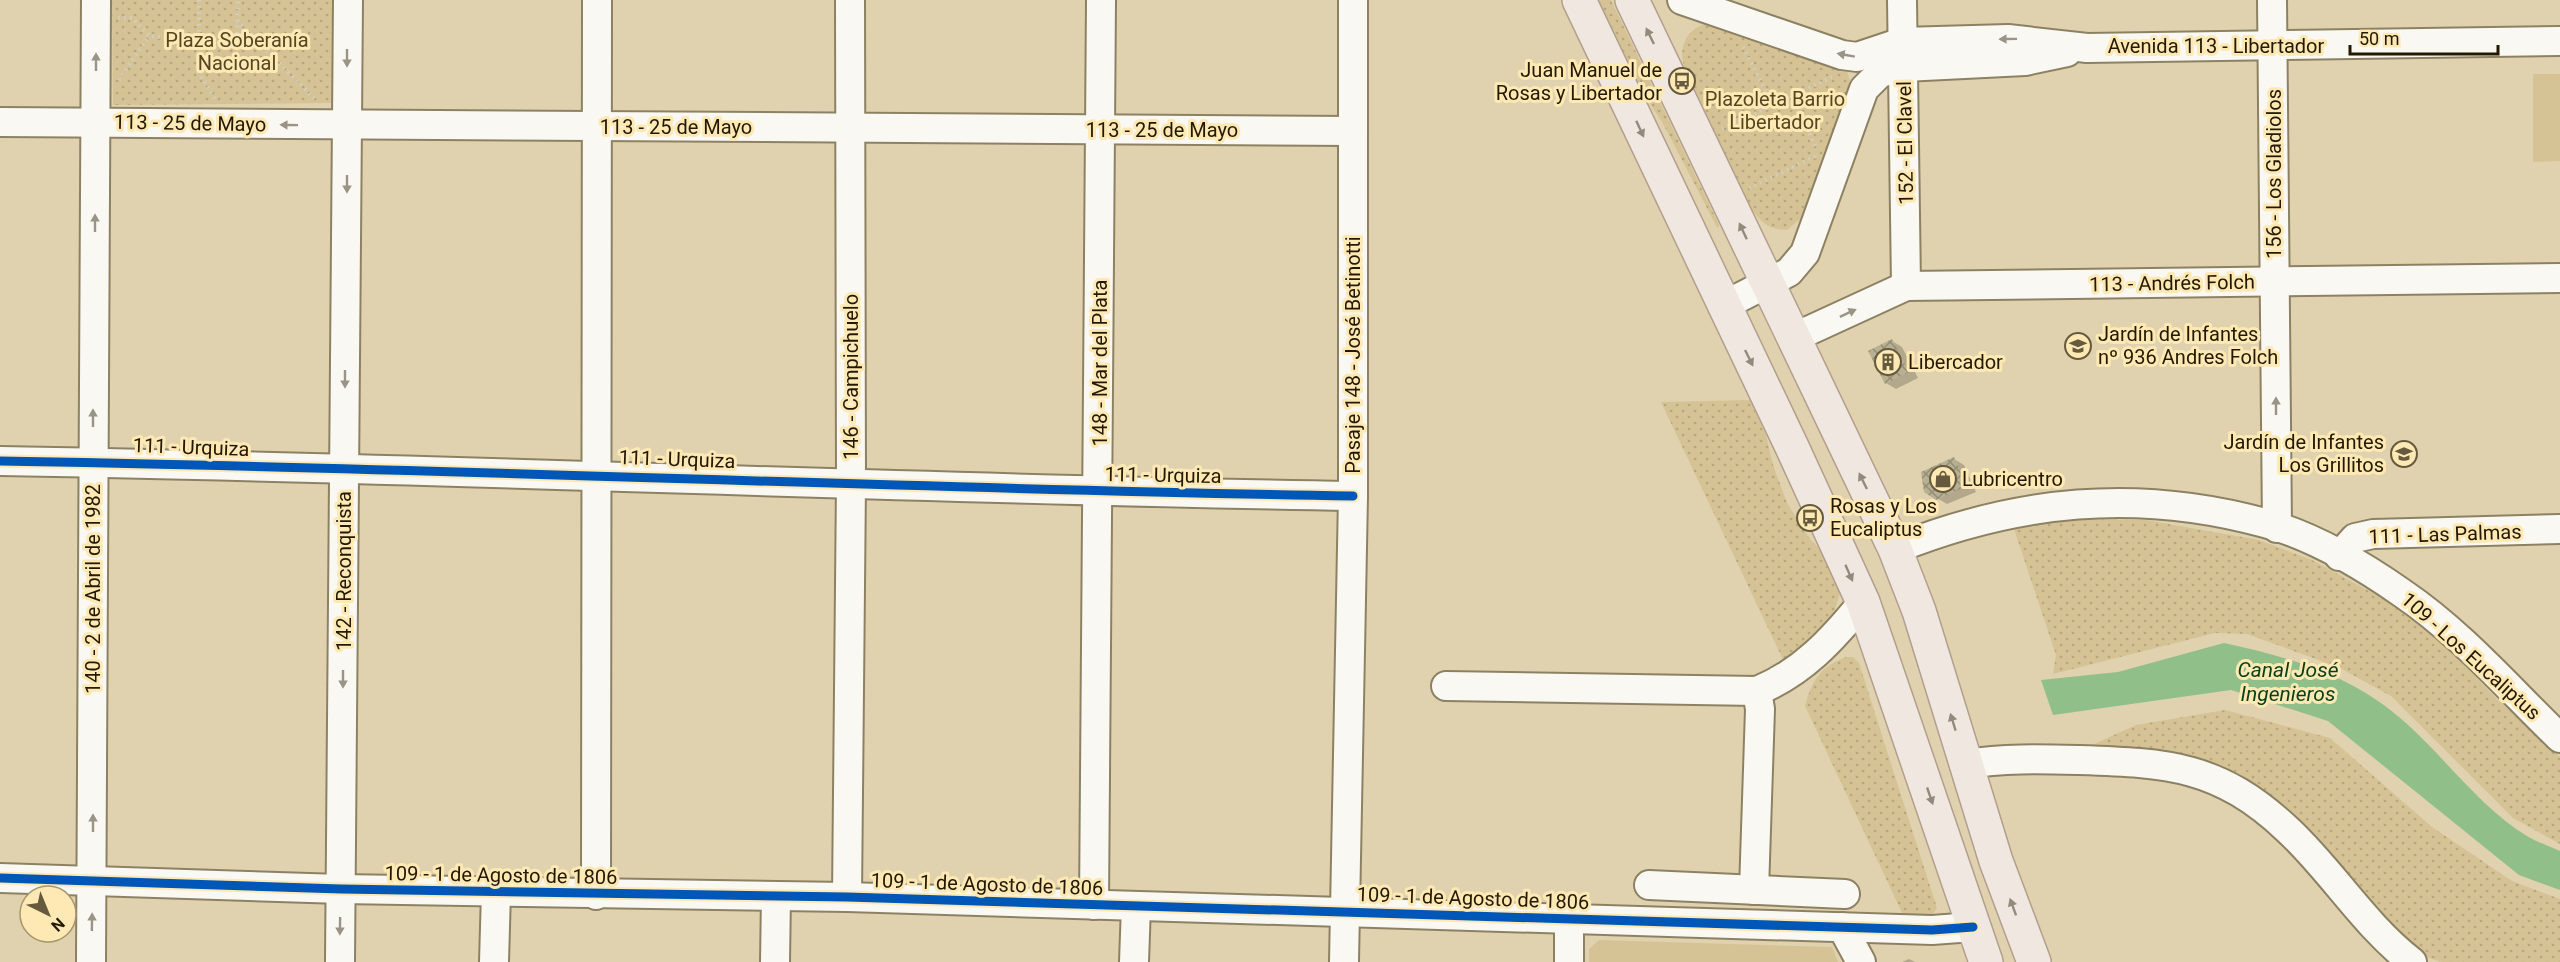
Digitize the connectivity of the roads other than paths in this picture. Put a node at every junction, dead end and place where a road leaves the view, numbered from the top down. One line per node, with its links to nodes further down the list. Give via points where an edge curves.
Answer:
1 (348, 0): 17 (street, 142 - Reconquista, one-way to 17)
2 (597, 0): 19 (street)
3 (850, 0): 18 (street, 146 - Campichuelo)
4 (1101, 0): 20 (street, 148 - Mar del Plata)
5 (1353, 0): 21 (street, Pasaje 148 - José Betinotti)
6 (1578, 0): 26 (main road, one-way to 26)
7 (1632, 0): 24 (main road, one-way to 7)
8 (1682, 0): 14 (street, Avenida 113 - Libertador, one-way to 8, via 1842,55)
9 (1902, 0): 14 (street, 152 - El Clavel)
10 (2272, 0): 13 (street, 156 - Los Gladiolos)
11 (96, 10): 15 (street, 140 - 2 de Abril de 1982, one-way to 11)
12 (2560, 41): 13 (street, Avenida 113 - Libertador)
13 (2273, 47): 14 (street, Avenida 113 - Libertador, via 2087,48 2025,61); 23 (street, 156 - Los Gladiolos)
14 (1903, 54): 24 (street, Avenida 113 - Libertador, via 1864,90 1805,253 1789,272); 25 (street, 152 - El Clavel)
15 (96, 121): 16 (street, 113 - 25 de Mayo); 17 (street, 113 - 25 de Mayo, one-way to 15); 29 (street, 140 - 2 de Abril de 1982, one-way to 15)
16 (0, 122)
17 (347, 126): 19 (street, 113 - 25 de Mayo); 30 (street, 142 - Reconquista, one-way to 30)
18 (850, 127): 19 (street, 113 - 25 de Mayo); 20 (street, 113 - 25 de Mayo); 32 (street, 146 - Campichuelo)
19 (597, 128): 31 (street)
20 (1101, 130): 21 (street, 113 - 25 de Mayo); 33 (street, 148 - Mar del Plata)
21 (1353, 131): 34 (street, Pasaje 148 - José Betinotti)
22 (2560, 278): 23 (street, 113 - Andrés Folch)
23 (2275, 281): 25 (street, 113 - Andrés Folch); 35 (street, 156 - Los Gladiolos, one-way to 23)
24 (1768, 284): 26 (street, Avenida 113 - Libertador); 27 (main road)
25 (1906, 286): 27 (street, 113 - Andrés Folch, one-way to 25)
26 (1724, 306): 39 (main road, one-way to 39)
27 (1795, 338): 37 (main road, one-way to 27)
28 (0, 461): 29 (street, 111 - Urquiza)
29 (93, 462): 30 (street, 111 - Urquiza); 45 (street, 140 - 2 de Abril de 1982, one-way to 29)
30 (345, 470): 31 (street, 111 - Urquiza); 47 (street, 142 - Reconquista, one-way to 47)
31 (597, 475): 32 (street, 111 - Urquiza); 51 (street)
32 (851, 482): 33 (street, 111 - Urquiza); 53 (street, 146 - Campichuelo)
33 (1099, 492): 34 (street, 111 - Urquiza); 54 (street, 148 - Mar del Plata)
34 (1353, 496): 56 (street, Pasaje 148 - José Betinotti)
35 (2277, 528): 37 (street, 109 - Los Eucaliptus, via 2176,508 2088,502 1963,524); 38 (street, 109 - Los Eucaliptus)
36 (2560, 529): 38 (street, 111 - Las Palmas, via 2373,534 2355,538)
37 (1895, 549): 43 (main road, one-way to 37, via 1919,611)
38 (2339, 556): 42 (street, 109 - Los Eucaliptus, via 2404,594 2437,620)
39 (1863, 602): 41 (street, via 1817,654); 59 (main road, one-way to 59)
40 (1446, 686): 41 (street)
41 (1757, 691): 48 (street, via 1760,710)
42 (2560, 738)
43 (1965, 764): 69 (main road, one-way to 43); 70 (street, via 2002,758 2153,762 2216,779 2245,795 2289,831 2385,940)
44 (0, 878): 45 (street, 109 - 1 de Agosto de 1806)
45 (93, 881): 47 (street, 109 - 1 de Agosto de 1806); 60 (street, 140 - 2 de Abril de 1982, one-way to 45)
46 (1649, 885): 48 (street)
47 (341, 889): 49 (street, 109 - 1 de Agosto de 1806); 61 (street, 142 - Reconquista, one-way to 61)
48 (1754, 890): 50 (street)
49 (496, 892): 51 (street, 109 - 1 de Agosto de 1806); 62 (street)
50 (1845, 894)
51 (596, 895): 52 (street, 109 - 1 de Agosto de 1806)
52 (776, 896): 53 (street, 109 - 1 de Agosto de 1806); 63 (street)
53 (847, 897): 54 (street, 109 - 1 de Agosto de 1806)
54 (1094, 905): 55 (street, 109 - 1 de Agosto de 1806)
55 (1136, 906): 56 (street, 109 - 1 de Agosto de 1806); 64 (street)
56 (1344, 913): 57 (street, 109 - 1 de Agosto de 1806); 65 (street, Pasaje 148 - José Betinotti)
57 (1569, 919): 58 (street, 109 - 1 de Agosto de 1806); 66 (street)
58 (1842, 927): 59 (street, 109 - 1 de Agosto de 1806); 67 (street)
59 (1973, 927): 68 (main road)
60 (91, 962)
61 (340, 962)
62 (494, 962)
63 (775, 962)
64 (1134, 962)
65 (1344, 962)
66 (1569, 962)
67 (1861, 962)
68 (1986, 962)
69 (2034, 962)
70 (2412, 962)

